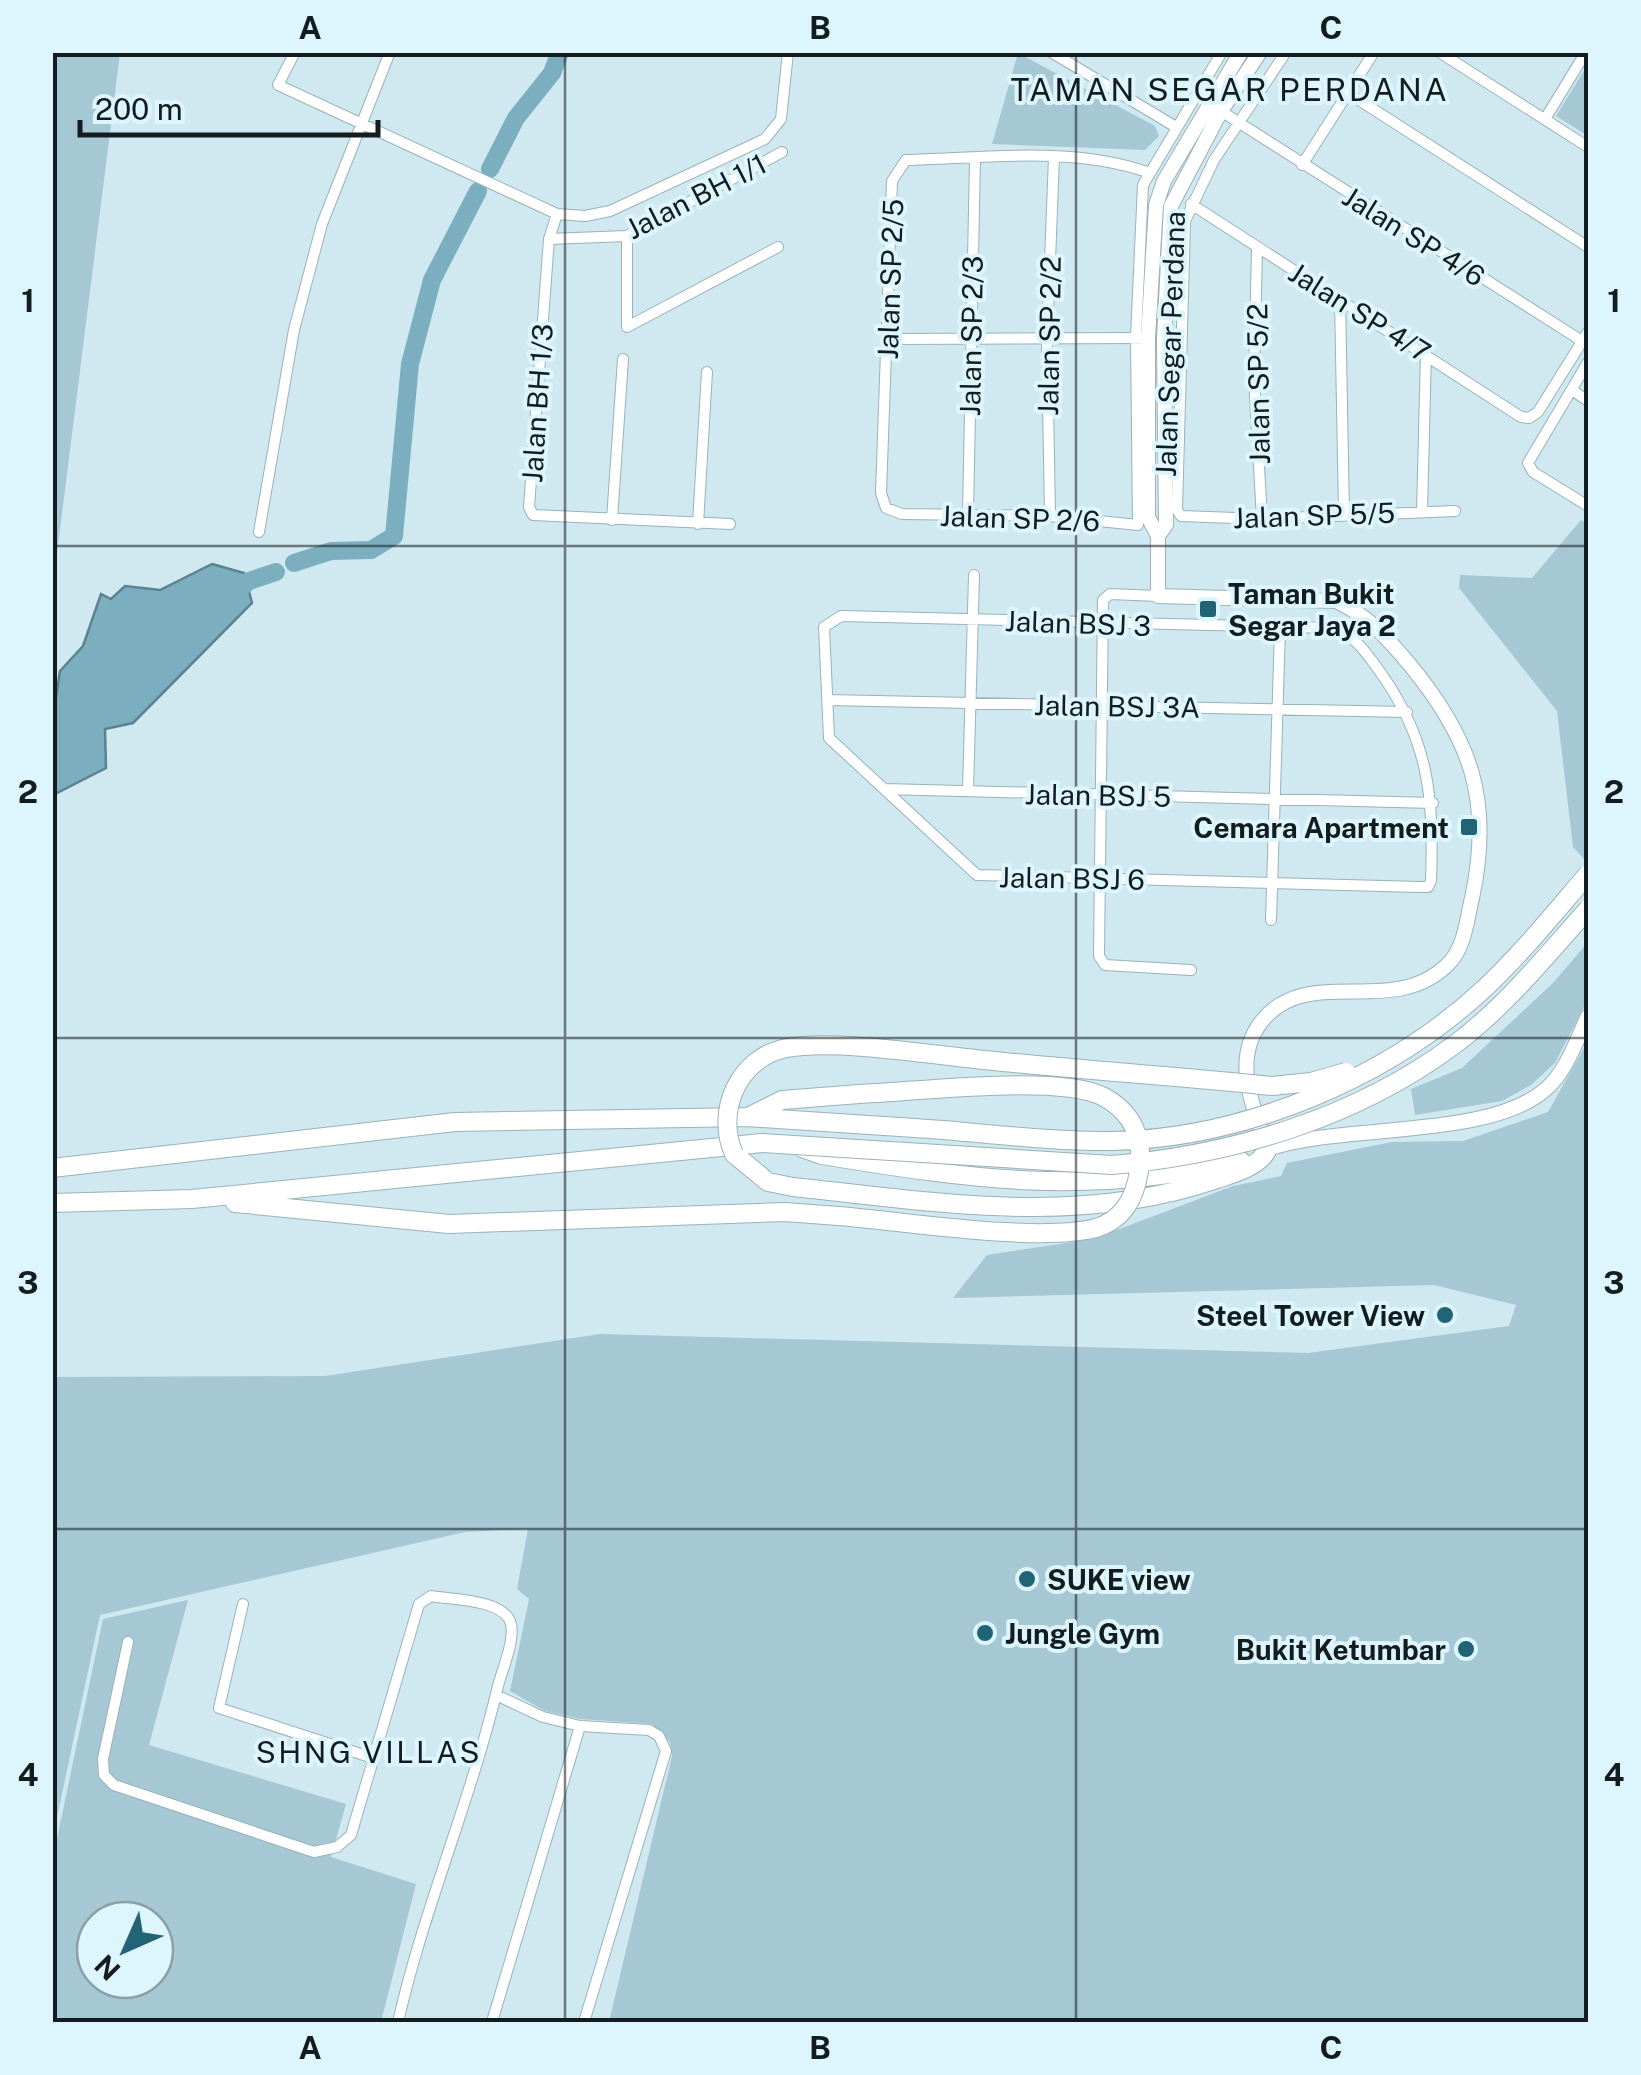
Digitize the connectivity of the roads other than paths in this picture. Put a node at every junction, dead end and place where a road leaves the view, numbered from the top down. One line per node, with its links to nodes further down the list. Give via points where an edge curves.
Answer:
1 (294, 52): 15 (street, via 278,85)
2 (390, 52): 15 (street)
3 (788, 52): 25 (street, via 781,119 765,139 610,210)
4 (1051, 52): 17 (street)
5 (1241, 52): 13 (street, Jalan Segar Perdana)
6 (1260, 52): 13 (street, Jalan Segar Perdana)
7 (1286, 52): 16 (street)
8 (1374, 52): 12 (street)
9 (1439, 52): 14 (street)
10 (1586, 52): 14 (street)
11 (1216, 54): 17 (street)
12 (1348, 94): 22 (street); 28 (street)
13 (1215, 107): 16 (street, Jalan SP 4/6); 34 (street, Jalan Segar Perdana, via 1171,206)
14 (1545, 120): 18 (street)
15 (360, 126): 25 (street); 54 (street, via 322,224 294,330)
16 (1242, 126): 22 (street, Jalan SP 4/6); 24 (street)
17 (1176, 127): 23 (street)
18 (1588, 147)
19 (782, 152): 26 (street, Jalan BH 1/1)
20 (1054, 157): 21 (street, Jalan SP 2/5); 23 (street, Jalan SP 2/5); 33 (street, Jalan SP 2/2)
21 (976, 158): 35 (street, Jalan SP 2/5, via 906,160 897,168); 36 (street, Jalan SP 2/3)
22 (1302, 164): 32 (street, Jalan SP 4/6)
23 (1148, 172): 34 (street, via 1143,185)
24 (1192, 204): 30 (street, Jalan SP 4/7); 50 (street, Jalan SP 5/5, via 1185,221 1177,510 1181,516)
25 (556, 214): 27 (street, Jalan BH 1/3)
26 (628, 236): 27 (street, Jalan BH 1/1); 29 (street, via 627,327)
27 (548, 239): 51 (street, Jalan BH 1/3, via 529,507 541,518)
28 (1588, 246)
29 (778, 247)
30 (1257, 248): 31 (street, Jalan SP 4/7); 50 (street, Jalan SP 5/2, via 1254,380)
31 (1340, 300): 37 (street, Jalan SP 4/7); 46 (street)
32 (1585, 336): 37 (street, Jalan SP 4/7, via 1529,418)
33 (1047, 338): 34 (street); 36 (street); 49 (street, Jalan SP 2/2)
34 (1150, 338): 49 (street, Jalan SP 2/6, via 1138,525); 56 (street, Jalan Segar Perdana, via 1166,525 1158,536)
35 (889, 339): 36 (street); 47 (street, Jalan SP 2/5, via 880,493 886,508)
36 (970, 339): 48 (street, Jalan SP 2/3)
37 (1426, 352): 45 (street)
38 (623, 359): 51 (street)
39 (1588, 362): 41 (street)
40 (707, 372): 52 (street)
41 (1572, 390): 42 (street); 43 (street, via 1528,463)
42 (1588, 401)
43 (1588, 506)
44 (1455, 511): 45 (street, Jalan SP 5/5)
45 (1422, 512): 46 (street, Jalan SP 5/5)
46 (1344, 513): 50 (street, Jalan SP 5/5)
47 (902, 514): 48 (street, Jalan SP 2/6)
48 (968, 515): 49 (street, Jalan SP 2/6)
49 (1050, 516)
50 (1262, 519)
51 (612, 520): 52 (street, Jalan BH 1/3)
52 (698, 524): 53 (street, Jalan BH 1/3)
53 (730, 524)
54 (258, 532)
55 (974, 575): 57 (street)
56 (1158, 596): 59 (street, via 1104,595); 83 (street, via 1336,602 1359,612 1452,720 1476,794 1476,880 1454,958 1429,981 1400,992 1316,992 1286,1000 1260,1023 1245,1082)
57 (974, 619): 58 (street, Jalan BSJ 3); 59 (street, Jalan BSJ 3); 62 (street)
58 (830, 620): 61 (street, Jalan BSJ 6, via 824,626)
59 (1103, 624): 60 (street, Jalan BSJ 3); 63 (street)
60 (1280, 629): 64 (street); 65 (street, Jalan BSJ 3, via 1349,634)
61 (827, 700): 62 (street, Jalan BSJ 3A); 66 (street, Jalan BSJ 6, via 830,738)
62 (971, 703): 63 (street, Jalan BSJ 3A); 67 (street)
63 (1101, 705): 64 (street, Jalan BSJ 3A); 68 (street)
64 (1279, 709): 65 (street, Jalan BSJ 3A); 69 (street)
65 (1407, 712): 70 (street, Jalan BSJ 3)
66 (883, 789): 67 (street, Jalan BSJ 5); 72 (street, Jalan BSJ 6, via 977,875)
67 (968, 791): 68 (street, Jalan BSJ 5)
68 (1100, 795): 69 (street, Jalan BSJ 5); 72 (street)
69 (1274, 799): 70 (street, Jalan BSJ 5); 73 (street)
70 (1433, 803): 74 (street, Jalan BSJ 3)
71 (1588, 874): 80 (highway, bridge, via 1484,988)
72 (1098, 879): 73 (street, Jalan BSJ 6); 77 (street, via 1100,962)
73 (1272, 882): 74 (street, Jalan BSJ 6); 76 (street)
74 (1428, 887)
75 (1588, 909): 82 (highway, bridge, via 1456,1043 1404,1079 1282,1132 1164,1161 1112,1165)
76 (1271, 920)
77 (1192, 970)
78 (1588, 1016): 83 (street, via 1548,1087 1522,1104)
79 (1588, 1032): 83 (street, via 1548,1100 1516,1114 1458,1131)
80 (1395, 1055): 81 (highway, bridge, via 1323,1092 1236,1122 1112,1141); 83 (highway, bridge, via 1311,1082 1272,1086 784,1048 740,1080 726,1123 734,1154 768,1182 1039,1210 1168,1196 1238,1172)
81 (748, 1118): 84 (highway, via 455,1122); 85 (highway, bridge, via 782,1100 808,1096 1060,1087 1100,1096 1124,1112 1139,1134 1140,1165 1122,1214 1098,1227 1062,1232 785,1212 449,1224)
82 (788, 1142): 83 (highway, bridge, via 822,1155 1010,1182 1115,1182); 85 (highway, bridge)
83 (1262, 1155)
84 (52, 1168)
85 (192, 1199): 86 (highway)
86 (52, 1203)
87 (244, 1604): 91 (street, via 219,1708)
88 (128, 1642): 91 (street, via 102,1759 104,1776 114,1785 314,1852 352,1835)
89 (496, 1695): 90 (street); 91 (street, via 510,1621 494,1607 431,1596 419,1604); 92 (street)
90 (580, 1726): 93 (street); 94 (street, via 650,1730 667,1755)
91 (373, 1758)
92 (398, 2022)
93 (492, 2022)
94 (584, 2022)

